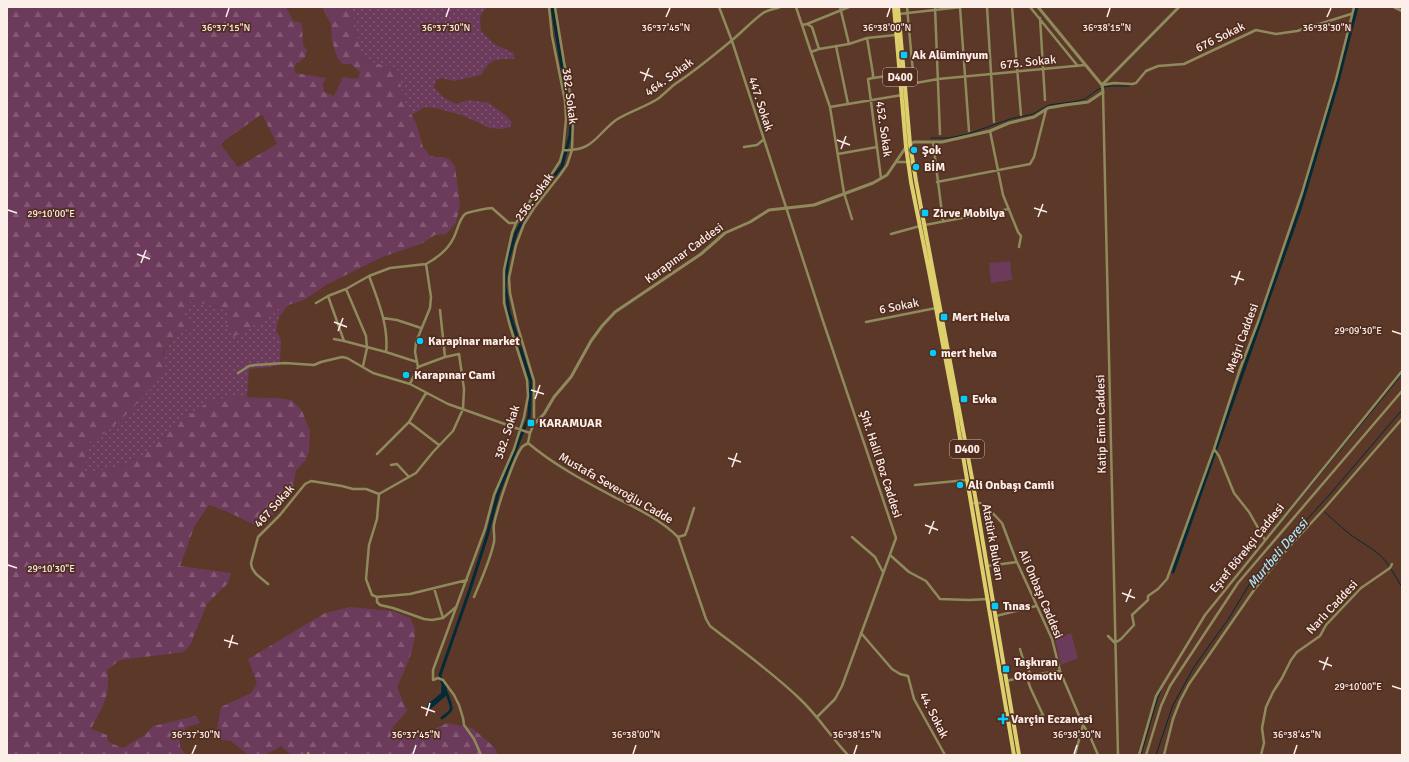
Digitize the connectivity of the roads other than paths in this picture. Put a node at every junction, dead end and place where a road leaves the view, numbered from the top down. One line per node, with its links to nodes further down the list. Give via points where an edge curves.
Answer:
1 (549, 7): 62 (street, 382. Sokak, via 566,119)
2 (555, 7): 63 (street, 256. Sokak, via 574,119)
3 (719, 7): 29 (street, 447. Sokak)
4 (780, 7): 29 (street, 464. Sokak, via 764,12)
5 (796, 7): 26 (street)
6 (850, 7): 18 (street)
7 (894, 7): 22 (main road, D400)
8 (898, 7): 22 (main road, D400)
9 (906, 7): 21 (street)
10 (961, 7): 19 (street); 40 (street)
11 (987, 7): 39 (street)
12 (1012, 7): 37 (street)
13 (1030, 7): 24 (street)
14 (1038, 7): 34 (street)
15 (1179, 7): 45 (street)
16 (1354, 7): 23 (street, Meğri Caddesi)
17 (1394, 7): 20 (street)
18 (840, 8): 25 (street); 30 (street)
19 (935, 8): 21 (street); 42 (street)
20 (1402, 11)
21 (907, 13): 22 (street); 43 (street)
22 (897, 14): 27 (main road, D400); 44 (main road, D400)
23 (1351, 14): 45 (street, 676 Sokak, via 1297,31 1276,34 1256,30 1184,64 1158,66 1146,71 1132,84 1114,83); 110 (street, Meğri Caddesi, via 1336,79 1302,193)
24 (1040, 18): 35 (street); 36 (street)
25 (807, 24): 26 (street); 32 (street, via 812,27)
26 (802, 25): 33 (street)
27 (897, 35): 28 (street); 38 (main road, D400)
28 (867, 38): 30 (street); 41 (street, 452. Sokak)
29 (732, 40): 57 (street, 447. Sokak); 63 (street, 464. Sokak, via 674,84 660,98 624,115 586,147)
30 (849, 44): 31 (street)
31 (836, 46): 32 (street); 49 (street)
32 (819, 49): 33 (street)
33 (811, 52): 50 (street)
34 (1085, 65): 35 (street, 675. Sokak); 45 (street)
35 (1077, 66): 36 (street, 675. Sokak)
36 (1043, 69): 37 (street, 675. Sokak); 48 (street)
37 (1017, 72): 39 (street, 675. Sokak); 52 (street)
38 (900, 74): 41 (street); 44 (main road, D400)
39 (991, 75): 40 (street, 675. Sokak); 53 (street)
40 (965, 77): 42 (street, 675. Sokak); 54 (street)
41 (873, 78): 47 (street, 452. Sokak, via 868,79)
42 (938, 79): 43 (street, 675. Sokak); 56 (street)
43 (914, 83): 44 (street, 675. Sokak)
44 (903, 85): 46 (main road, D400)
45 (1102, 88): 51 (street, via 1088,102); 139 (street, Katip Emin Caddesi)
46 (904, 95): 47 (street); 59 (main road, D400)
47 (870, 100): 49 (street); 61 (street, 452. Sokak)
48 (1045, 100)
49 (848, 104): 50 (street)
50 (830, 108): 64 (street)
51 (1046, 109): 55 (street, via 1034,117); 67 (street, via 1032,162)
52 (1020, 115)
53 (994, 122)
54 (969, 131)
55 (990, 131): 58 (street); 67 (street)
56 (940, 134)
57 (763, 140): 60 (street); 71 (street, 447. Sokak)
58 (933, 142): 59 (street, via 914,142); 69 (street)
59 (908, 146): 65 (street, Karapınar Caddesi); 66 (main road, Atatürk Bulvarı / D400)
60 (744, 147)
61 (876, 147): 64 (street); 68 (street, 452. Sokak)
62 (563, 150): 63 (street, 464. Sokak); 75 (street, 382. Sokak, via 560,161)
63 (570, 150): 105 (street, 256. Sokak, via 567,165 524,224 516,245 510,278 515,316 534,381)
64 (838, 154): 70 (street)
65 (896, 162): 66 (street); 68 (street, Karapınar Caddesi, via 888,175)
66 (910, 162): 76 (main road, Atatürk Bulvarı / D400, via 911,182)
67 (998, 171): 69 (street); 72 (street)
68 (881, 178): 70 (street, Karapınar Caddesi)
69 (937, 182): 74 (street)
70 (844, 193): 71 (street, Karapınar Caddesi, via 814,205); 73 (street)
71 (786, 207): 105 (street, Karapınar Caddesi, via 769,210 725,233 701,254 615,312 591,341 571,377); 122 (street, Şht. Halil Boz Caddesi, via 896,538)
72 (1009, 209): 74 (street); 78 (street, via 1021,236)
73 (852, 219)
74 (943, 221): 76 (street)
75 (516, 224): 79 (street, via 509,223 492,208 466,213 446,250); 106 (street, 382. Sokak, via 503,281 504,303 527,380 528,396)
76 (922, 226): 77 (street); 84 (main road, Atatürk Bulvarı / D400); 117 (main road, Atatürk Bulvarı / D400)
77 (891, 234)
78 (1019, 247)
79 (426, 264): 80 (street, via 390,268); 88 (street, via 431,297 430,308)
80 (369, 276): 81 (street); 86 (street)
81 (346, 288): 82 (street); 91 (street, via 365,332)
82 (328, 296): 83 (street); 90 (street)
83 (316, 303)
84 (936, 308): 87 (street, 6 Sokak); 114 (main road, Atatürk Bulvarı / D400)
85 (440, 310): 93 (street)
86 (382, 318): 88 (street); 92 (street, via 387,332)
87 (866, 322)
88 (421, 328): 94 (street, via 415,346)
89 (334, 339): 90 (street)
90 (344, 341): 91 (street)
91 (367, 348): 92 (street); 95 (street)
92 (386, 352): 94 (street)
93 (445, 357): 96 (street); 102 (street, via 459,354 464,389)
94 (417, 362): 96 (street)
95 (363, 366): 98 (street, via 342,357 314,365 254,365); 99 (street, via 373,373)
96 (418, 367): 99 (street)
97 (1402, 372): 121 (street, Eşref Börekçi Caddesi)
98 (238, 373)
99 (410, 384): 101 (street)
100 (1402, 391): 157 (street, via 1238,583 1170,686)
101 (426, 393): 102 (street); 104 (street)
102 (463, 409): 106 (street); 109 (street, via 453,431)
103 (1402, 419): 158 (street, via 1254,590 1189,684 1173,719)
104 (409, 422): 109 (street); 111 (street)
105 (534, 424): 107 (street, 256. Sokak)
106 (520, 430): 107 (street); 127 (street, 382. Sokak, via 494,495)
107 (528, 433): 108 (street, 256. Sokak)
108 (528, 443): 119 (street, Mustafa Severoğlu Cadde, via 551,460 669,528); 131 (street, via 523,446 517,457 501,497 494,541)
109 (439, 445): 113 (street, via 416,473)
110 (1214, 450): 121 (street, via 1219,456 1234,493 1249,512); 139 (street, Meğri Caddesi, via 1168,579 1148,596 1148,600 1132,615 1134,625)
111 (377, 454)
112 (391, 465): 113 (street, via 400,466)
113 (409, 477): 116 (street)
114 (967, 480): 115 (street); 117 (main road, Atatürk Bulvarı / D400)
115 (915, 485)
116 (380, 494): 128 (street, 467 Sokak, via 366,489 311,481 305,484 258,537 252,568); 130 (street, via 377,519 369,545 366,579 372,595)
117 (974, 503): 123 (street, Ali Onbaşı Caddesi, via 986,506 1002,523); 124 (main road, Atatürk Bulvarı / D400); 132 (main road, Atatürk Bulvarı / D400)
118 (694, 508): 119 (street, via 685,534)
119 (678, 537): 145 (street, Mustafa Severoğlu Cadde, via 710,626 770,671)
120 (852, 537): 126 (street, via 875,557)
121 (1265, 540): 156 (street, Eşref Börekçi Caddesi, via 1205,615 1156,696)
122 (890, 555): 126 (street, Şht. Halil Boz Caddesi); 132 (street, via 909,572 926,581 940,599)
123 (1017, 562): 124 (street); 133 (street, Ali Onbaşı Caddesi)
124 (987, 566): 135 (main road, Atatürk Bulvarı / D400)
125 (1391, 566): 159 (street, Narlı Caddesi, via 1361,588 1320,636 1298,652 1292,660 1266,708)
126 (883, 573): 137 (street, Şht. Halil Boz Caddesi)
127 (467, 580): 129 (street); 134 (street, 382. Sokak)
128 (268, 584)
129 (434, 588): 130 (street, via 410,594); 136 (street)
130 (377, 597): 136 (street, via 380,605 424,619)
131 (474, 597)
132 (988, 599): 151 (main road, Atatürk Bulvarı / D400)
133 (1036, 606): 135 (street); 141 (street, Ali Onbaşı Caddesi, via 1052,638)
134 (456, 607): 136 (street); 148 (street, 382. Sokak, via 433,670 433,680 443,680 459,705 464,725)
135 (996, 616): 144 (main road, Atatürk Bulvarı / D400)
136 (443, 618)
137 (861, 633): 145 (street, Şht. Halil Boz Caddesi, via 842,686 835,699); 150 (street, 44. Sokak, via 892,670 908,676 914,699)
138 (1108, 636): 139 (street)
139 (1115, 643): 155 (street, Katip Emin Caddesi)
140 (1020, 649): 142 (street)
141 (1060, 671): 142 (street); 147 (street, Ali Onbaşı Caddesi)
142 (1031, 675): 143 (street)
143 (1027, 677): 144 (street); 146 (street, via 1044,715)
144 (1006, 681): 152 (main road, Atatürk Bulvarı / D400)
145 (817, 717): 149 (street, Mustafa Severoğlu Cadde)
146 (1035, 718)
147 (1083, 725): 153 (street); 154 (street, Ali Onbaşı Caddesi)
148 (481, 755)
149 (848, 755)
150 (945, 755)
151 (1014, 755)
152 (1019, 755)
153 (1075, 755)
154 (1098, 755)
155 (1118, 755)
156 (1139, 755)
157 (1146, 755)
158 (1164, 755)
159 (1261, 755)

